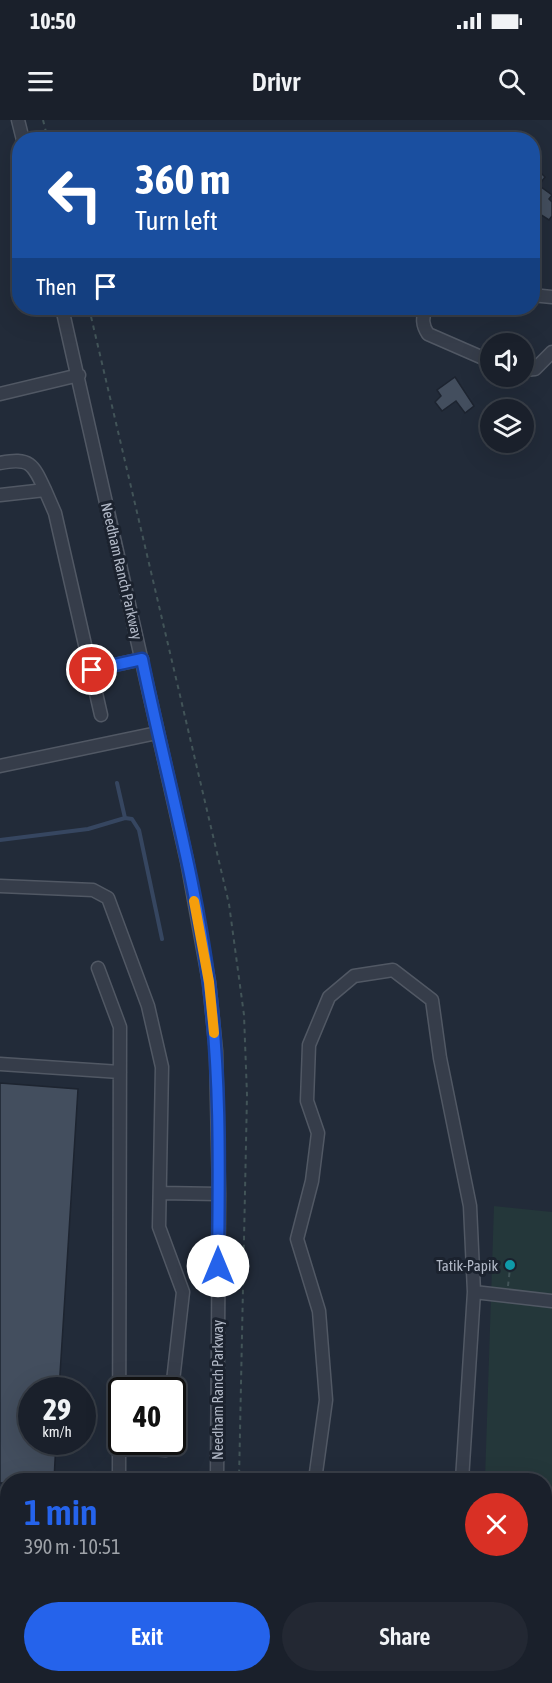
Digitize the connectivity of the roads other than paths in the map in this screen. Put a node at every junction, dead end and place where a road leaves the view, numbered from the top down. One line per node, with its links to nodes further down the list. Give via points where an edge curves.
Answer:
1 (64, 315): 6 (street, Needham Ranch Parkway)
2 (422, 315): 4 (street, via 428,334)
3 (552, 352): 5 (street)
4 (480, 357)
5 (534, 369)
6 (78, 375): 7 (street); 11 (street, Needham Ranch Parkway)
7 (0, 394)
8 (0, 463): 9 (street, via 18,459 29,463)
9 (45, 490): 10 (street); 12 (street, via 55,513)
10 (0, 495)
11 (142, 659): 12 (street); 14 (street, Needham Ranch Parkway)
12 (92, 670): 13 (street)
13 (101, 715)
14 (157, 733): 15 (street); 21 (street, Needham Ranch Parkway, via 187,861 209,982 216,1051)
15 (0, 766)
16 (2, 885): 20 (street, via 93,890 108,898 148,1006 162,1067)
17 (98, 968): 19 (street, via 120,1027)
18 (0, 1064): 19 (street)
19 (120, 1072): 24 (street)
20 (161, 1193): 21 (street); 25 (street, via 159,1227 183,1292)
21 (219, 1194): 28 (street, Needham Ranch Parkway)
22 (474, 1292): 23 (street); 29 (street, via 470,1206 432,1000 393,970 354,976 329,997 309,1045 307,1101 318,1133 312,1181 297,1239 319,1311 326,1400); 30 (street)
23 (552, 1301)
24 (118, 1377)
25 (173, 1377)
26 (118, 1455): 27 (street)
27 (119, 1473)
28 (217, 1473)
29 (316, 1473)
30 (462, 1473)

